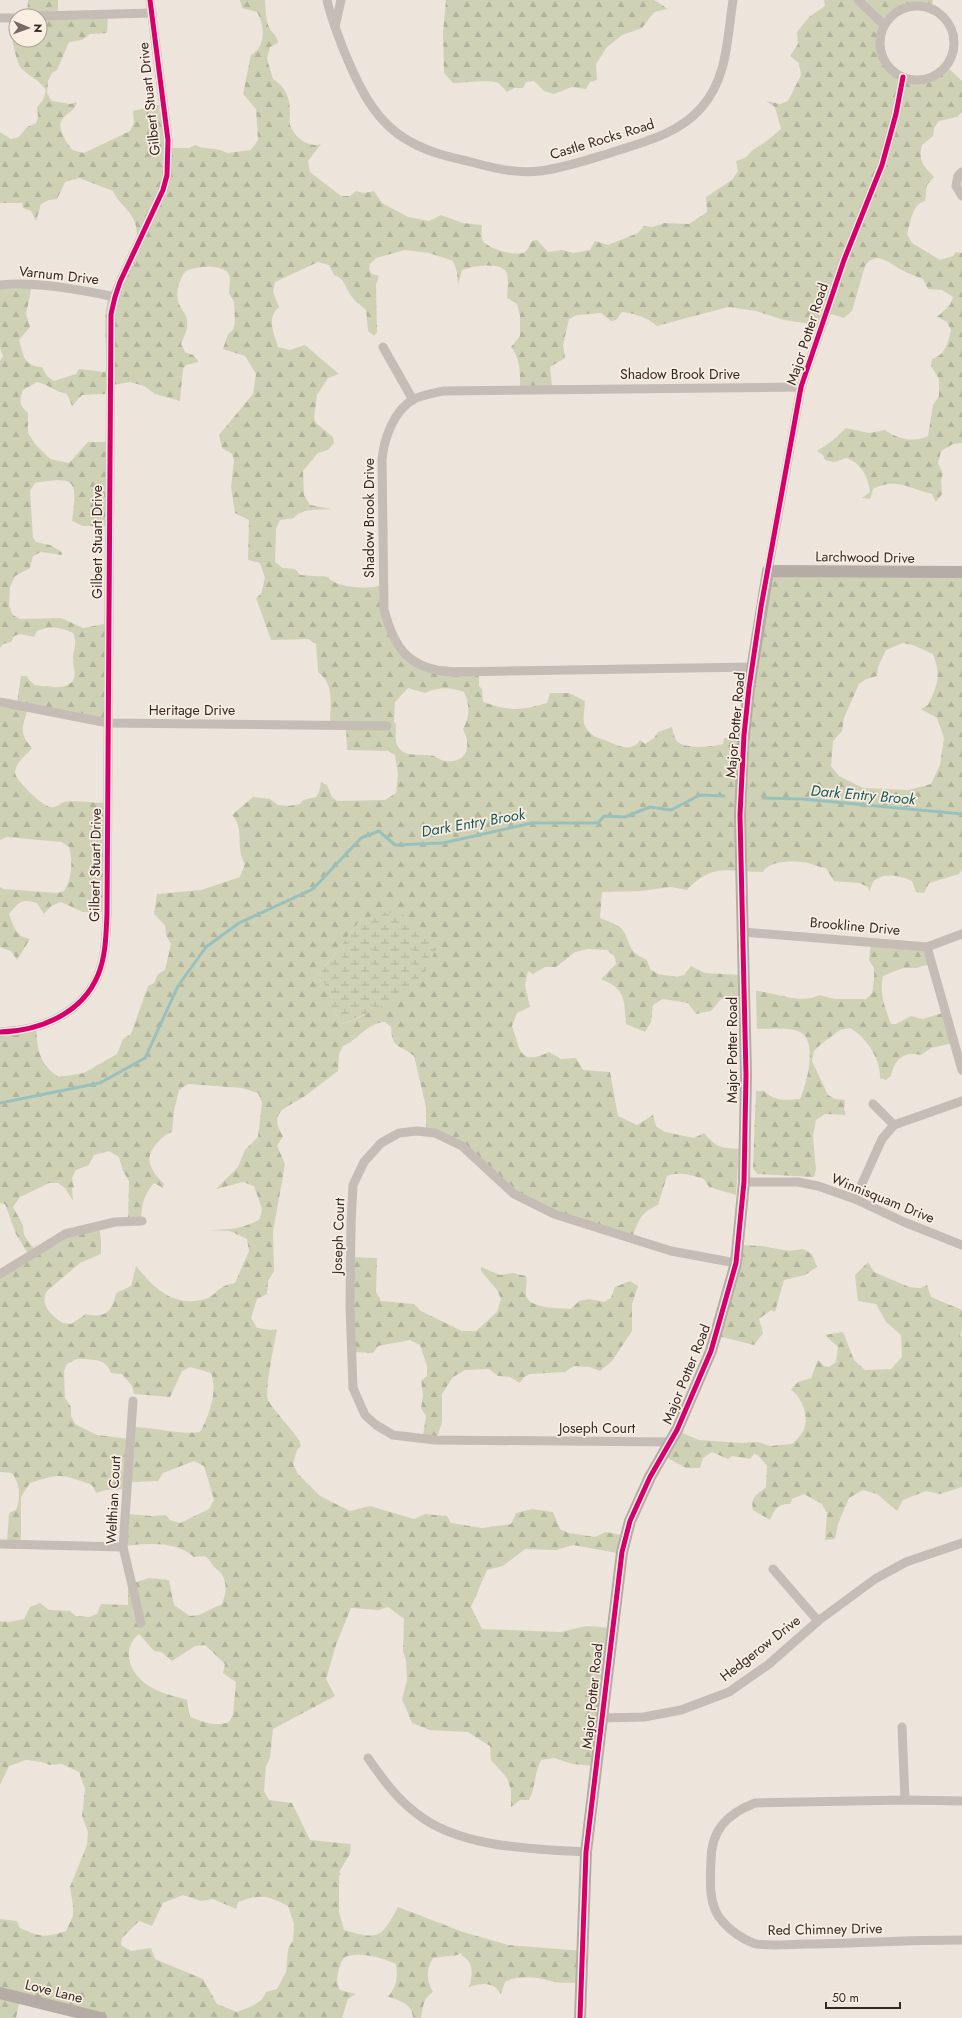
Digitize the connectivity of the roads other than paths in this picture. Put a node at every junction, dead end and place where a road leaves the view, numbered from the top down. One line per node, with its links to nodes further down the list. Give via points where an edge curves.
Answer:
1 (150, 0): 6 (street, Gilbert Stuart Drive)
2 (327, 0): 9 (street, Castle Rocks Road)
3 (341, 0): 9 (street)
4 (733, 0): 9 (street, Castle Rocks Road, via 729,39 722,69 709,96 690,119 666,135 571,165 538,171 494,168 437,153 398,134 369,103)
5 (858, 0): 8 (street)
6 (152, 13): 7 (street); 15 (street, Gilbert Stuart Drive, via 168,140 167,175 163,190)
7 (48, 16)
8 (884, 25): 10 (street, via 890,17 906,8 915,6 932,9 947,21); 11 (street, via 880,45 882,55 890,68)
9 (335, 28)
10 (958, 49): 11 (street, via 946,66 935,75 922,80)
11 (903, 78): 17 (street, Major Potter Road, via 882,165 844,260)
12 (962, 172): 13 (street, via 958,176 956,186)
13 (962, 196)
14 (0, 285): 15 (street, Varnum Drive, via 82,290)
15 (114, 297): 23 (street, Gilbert Stuart Drive, via 110,326)
16 (383, 347): 18 (street)
17 (801, 387): 18 (street, Shadow Brook Drive, via 460,390 444,391); 19 (street, Major Potter Road)
18 (414, 400): 21 (street, Shadow Brook Drive, via 400,412 390,426 383,445 382,460 384,609 402,652 413,662 432,669 453,672)
19 (768, 571): 20 (street, Larchwood Drive); 21 (street, Major Potter Road)
20 (962, 572)
21 (752, 667): 25 (street, Major Potter Road, via 744,735 740,815)
22 (0, 702): 23 (street, Heritage Drive)
23 (108, 724): 24 (street, Heritage Drive); 28 (street, Gilbert Stuart Drive, via 106,932 98,975 82,999 59,1017 29,1029)
24 (387, 726)
25 (743, 932): 27 (street, Brookline Drive); 33 (street, Major Potter Road, via 746,1075)
26 (962, 934): 27 (street, Brookline Drive)
27 (927, 947): 29 (street)
28 (0, 1032)
29 (962, 1070)
30 (962, 1101): 32 (street)
31 (873, 1104): 32 (street)
32 (894, 1124): 34 (street, via 882,1139)
33 (744, 1182): 34 (street, Winnisquam Drive, via 798,1182); 37 (street, Major Potter Road)
34 (854, 1199): 36 (street, Winnisquam Drive)
35 (142, 1221): 38 (street, via 116,1222 65,1234)
36 (962, 1245)
37 (736, 1263): 40 (street, Major Potter Road, via 711,1351); 40 (street, Joseph Court, via 671,1251 554,1214 514,1194 462,1146 435,1133 417,1130 399,1133 381,1144 364,1162 353,1185 350,1292 353,1388 365,1414 376,1425 393,1435 435,1440)
38 (0, 1274)
39 (133, 1402): 43 (street, Welthian Court)
40 (671, 1442): 47 (street, Major Potter Road, via 649,1479 626,1536 611,1630)
41 (962, 1543): 45 (street, Hedgerow Drive, via 906,1562 875,1580)
42 (0, 1544): 43 (street)
43 (123, 1547): 46 (street, Welthian Court)
44 (773, 1569): 45 (street, Hedgerow Drive)
45 (818, 1621): 47 (street, Hedgerow Drive, via 768,1664 729,1692 681,1710 644,1717)
46 (141, 1623)
47 (602, 1718): 52 (street, Major Potter Road)
48 (902, 1726): 50 (street)
49 (368, 1758): 52 (street, via 390,1789 416,1814 444,1829 489,1844)
50 (905, 1800): 51 (street, Red Chimney Drive); 53 (street, Red Chimney Drive, via 755,1804 737,1810 723,1823 711,1849 710,1887 714,1906 722,1921 753,1943)
51 (962, 1801)
52 (586, 1852): 58 (street, Major Potter Road)
53 (962, 1940)
54 (0, 1993): 55 (street, Love Lane)
55 (67, 2014): 56 (street, Love Lane)
56 (84, 2016): 57 (street, Love Lane)
57 (101, 2018)
58 (580, 2018)

